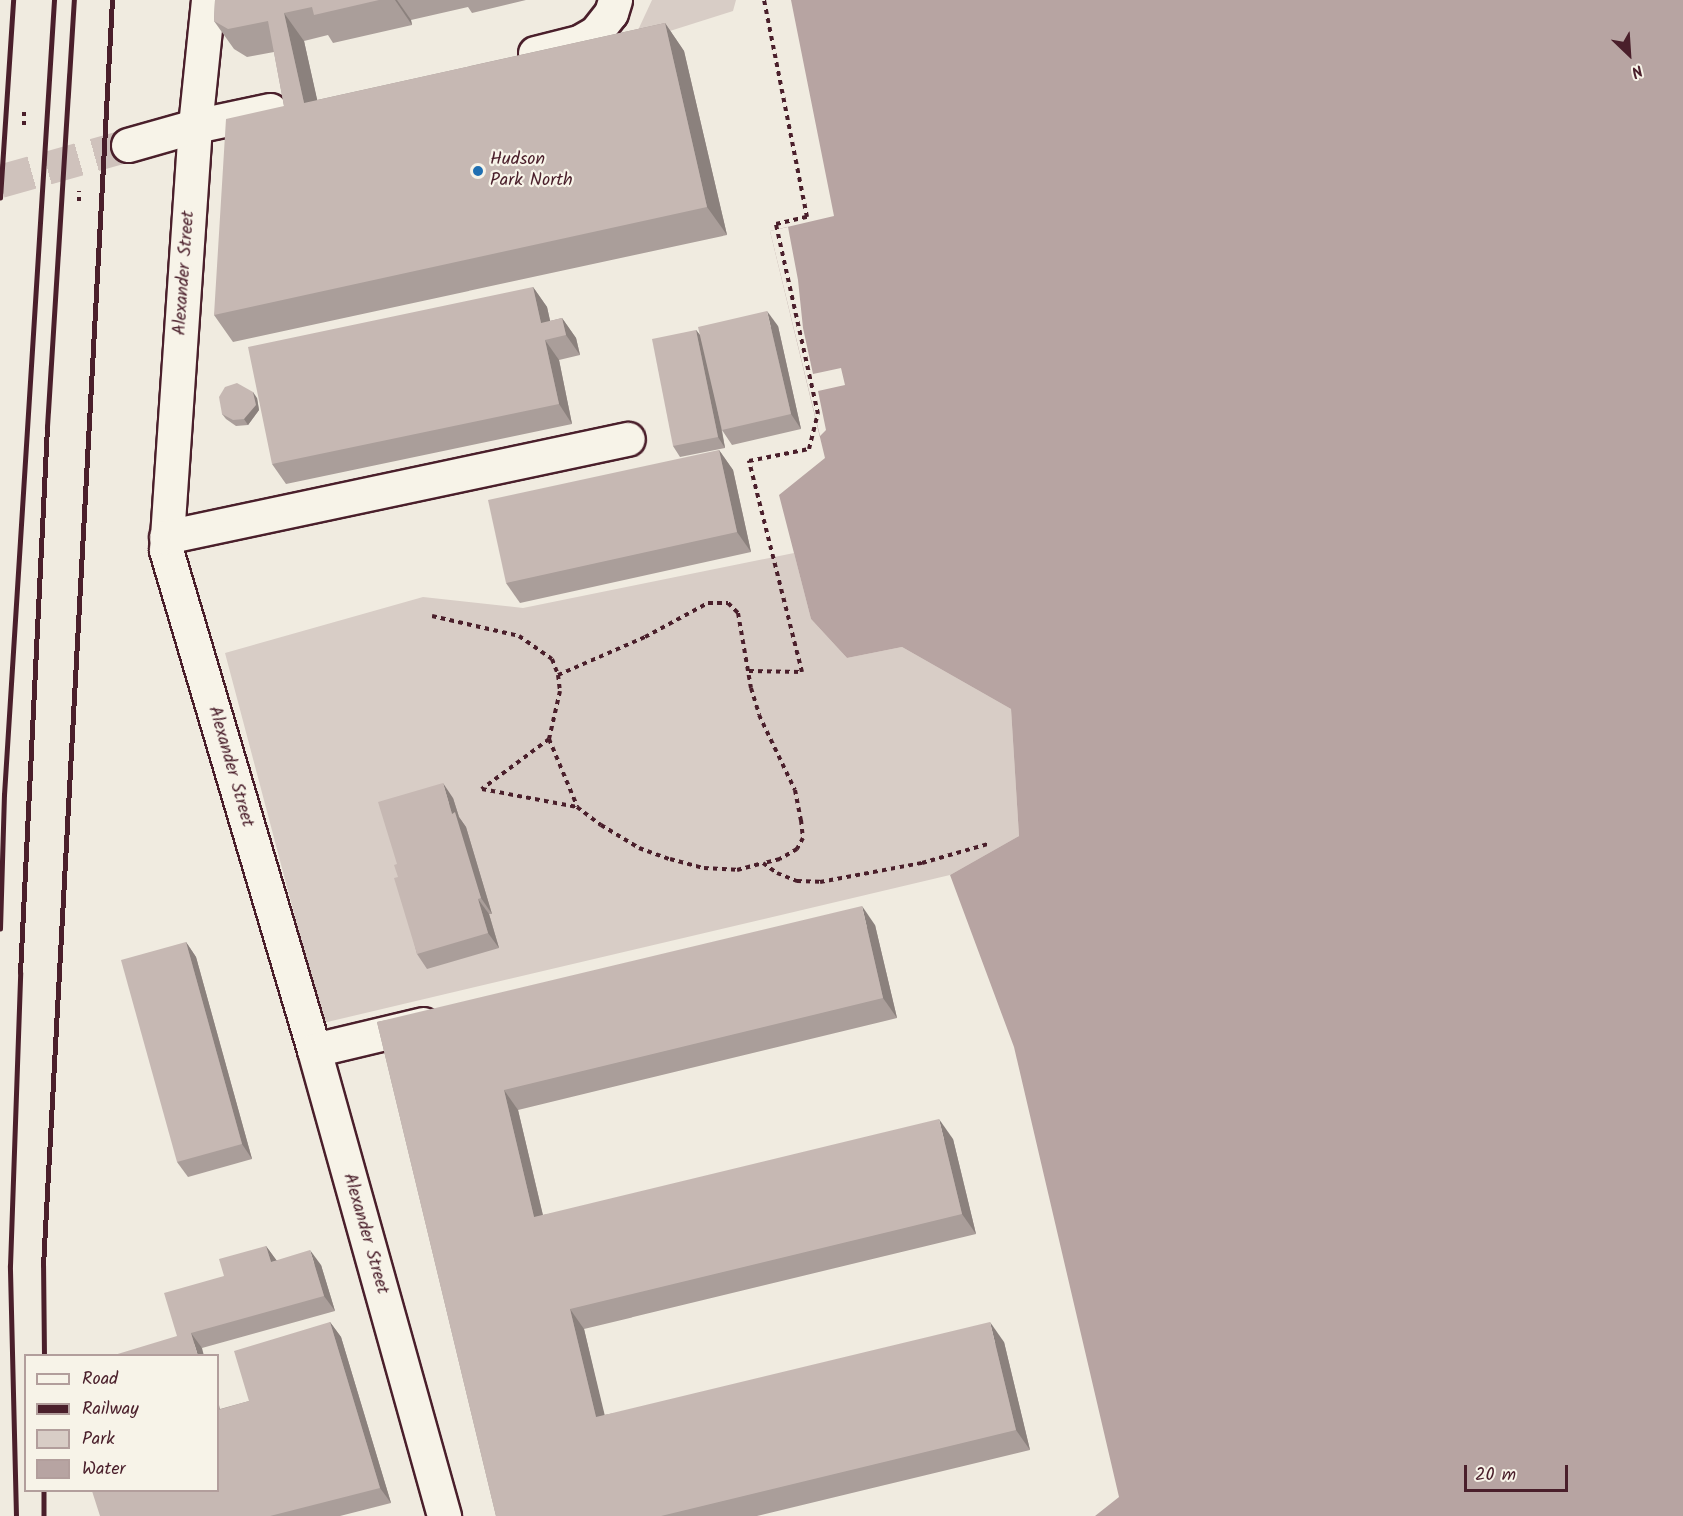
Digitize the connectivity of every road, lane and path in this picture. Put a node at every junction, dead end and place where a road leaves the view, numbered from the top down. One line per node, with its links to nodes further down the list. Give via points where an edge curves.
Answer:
1 (208, 0): 8 (street, Alexander Street)
2 (764, 0): 15 (path, via 807,217 776,224 818,414 809,449 750,461 802,672)
3 (610, 12): 4 (street, via 596,32 579,42)
4 (506, 60)
5 (299, 104): 8 (street)
6 (24, 110): 7 (path)
7 (24, 125)
8 (195, 126): 9 (street); 13 (street, Alexander Street)
9 (128, 145)
10 (79, 191): 11 (path)
11 (79, 201)
12 (628, 439): 13 (street)
13 (166, 537): 22 (street, Alexander Street, via 165,550)
14 (432, 616): 16 (path, via 519,636 552,659)
15 (749, 671): 16 (path, via 738,613 728,603 708,603 645,637); 20 (path, via 759,715 795,790 803,838 797,849)
16 (558, 675): 17 (path, via 560,691)
17 (549, 739): 18 (path); 18 (path, via 482,789)
18 (577, 807): 20 (path, via 639,848 670,859 704,868 737,870)
19 (988, 844): 20 (path, via 922,863 820,882 796,881)
20 (763, 863)
21 (452, 1017): 22 (street)
22 (314, 1050): 23 (street, Alexander Street)
23 (444, 1516)

